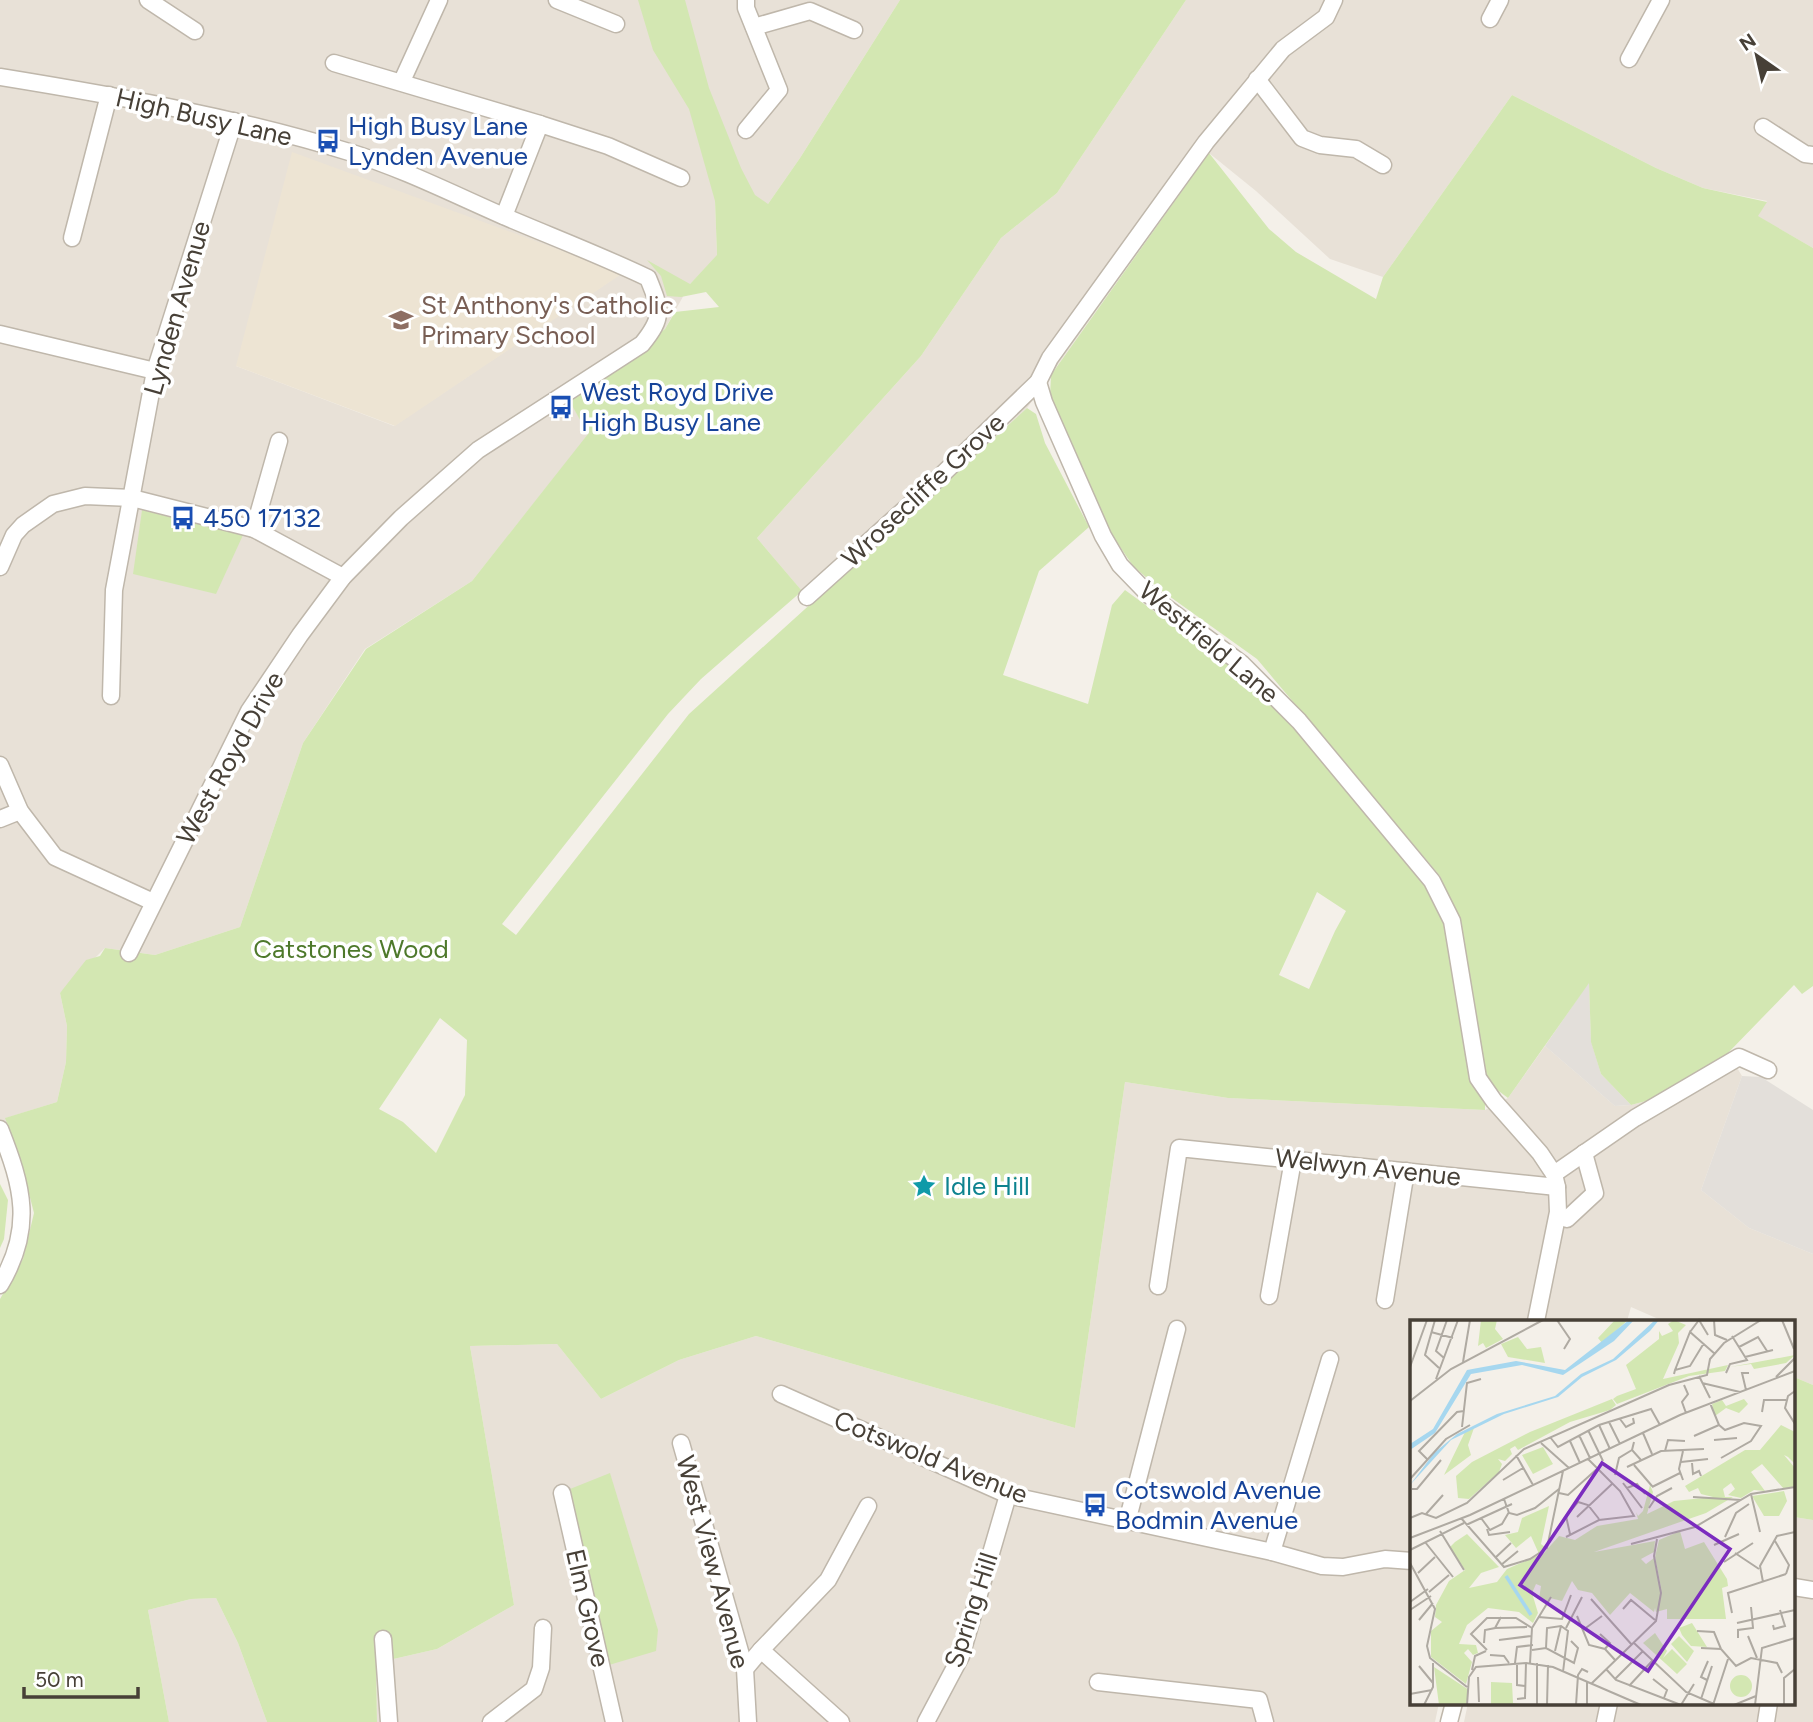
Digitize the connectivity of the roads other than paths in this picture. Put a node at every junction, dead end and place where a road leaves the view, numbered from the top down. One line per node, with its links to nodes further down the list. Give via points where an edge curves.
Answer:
1 (148, 0): 12 (street)
2 (439, 0): 17 (street)
3 (557, 0): 9 (street)
4 (746, 0): 10 (street)
5 (1334, 0): 16 (street, via 1326,17 1283,49)
6 (1500, 0): 8 (street)
7 (1661, 0): 13 (street)
8 (1490, 19)
9 (616, 24)
10 (754, 27): 11 (street, via 810,11); 22 (street, via 779,90)
11 (853, 30)
12 (195, 31)
13 (1629, 59)
14 (334, 63): 17 (street)
15 (0, 77): 18 (street, High Busy Lane)
16 (1257, 79): 24 (street, via 1302,138 1356,149); 31 (street, via 1206,142 1050,358)
17 (402, 81): 20 (street)
18 (109, 95): 19 (street, High Busy Lane); 27 (street)
19 (234, 121): 26 (street, High Busy Lane, via 351,152); 30 (street, Lynden Avenue)
20 (540, 124): 25 (street); 26 (street)
21 (1763, 127): 23 (street)
22 (746, 130)
23 (1813, 155)
24 (1382, 165)
25 (681, 178)
26 (504, 216): 28 (street, High Busy Lane, via 648,278)
27 (72, 238)
28 (659, 304): 36 (street, West Royd Drive, via 656,327 642,344 478,450)
29 (0, 334): 30 (street)
30 (155, 371): 33 (street, Lynden Avenue)
31 (1038, 382): 37 (street, Wrosecliffe Grove); 49 (street, Westfield Lane, via 1103,536 1120,565 1149,595 1242,664 1299,721 1432,881 1452,922 1478,1078 1540,1153)
32 (279, 441): 34 (street)
33 (132, 498): 34 (street); 35 (street, via 85,496 53,504 14,535); 38 (street, Lynden Avenue, via 114,590)
34 (254, 529): 36 (street)
35 (0, 567)
36 (343, 577): 42 (street, West Royd Drive, via 249,711)
37 (807, 597)
38 (111, 696)
39 (0, 765): 40 (street)
40 (20, 811): 41 (street); 42 (street, via 55,857)
41 (0, 819)
42 (153, 902): 43 (street, West Royd Drive)
43 (130, 953)
44 (1768, 1070): 46 (street, via 1739,1057)
45 (0, 1129): 51 (street, via 13,1160 23,1216 20,1242)
46 (1584, 1153): 49 (street); 50 (street, via 1595,1193)
47 (1293, 1160): 48 (street, Welwyn Avenue); 52 (street, Welwyn Avenue, via 1179,1148); 53 (street)
48 (1406, 1171): 49 (street, Welwyn Avenue); 54 (street)
49 (1555, 1180): 55 (street, via 1558,1212)
50 (1567, 1219)
51 (0, 1285)
52 (1158, 1286)
53 (1269, 1296)
54 (1385, 1300)
55 (1536, 1320)
56 (1177, 1329): 63 (street)
57 (1329, 1359): 64 (street)
58 (781, 1394): 61 (street, Cotswold Avenue)
59 (681, 1443): 69 (street, West View Avenue)
60 (562, 1493): 76 (street, Elm Grove)
61 (1008, 1495): 63 (street, Cotswold Avenue); 79 (street, Spring Hill, via 961,1656)
62 (869, 1506): 68 (street, via 828,1580)
63 (1126, 1521): 64 (street, Cotswold Avenue)
64 (1272, 1552): 65 (street, Cotswold Avenue, via 1322,1566)
65 (1410, 1561)
66 (544, 1628): 75 (street, via 541,1668 534,1689)
67 (383, 1639): 74 (street)
68 (761, 1650): 69 (street); 78 (street)
69 (745, 1670): 77 (street, West View Avenue)
70 (1098, 1682): 80 (street, via 1259,1700)
71 (1454, 1704): 81 (street)
72 (1609, 1704): 82 (street)
73 (1769, 1704): 83 (street)
74 (389, 1722)
75 (491, 1722)
76 (614, 1722)
77 (748, 1722)
78 (841, 1722)
79 (926, 1722)
80 (1265, 1722)
81 (1449, 1722)
82 (1605, 1722)
83 (1766, 1722)

